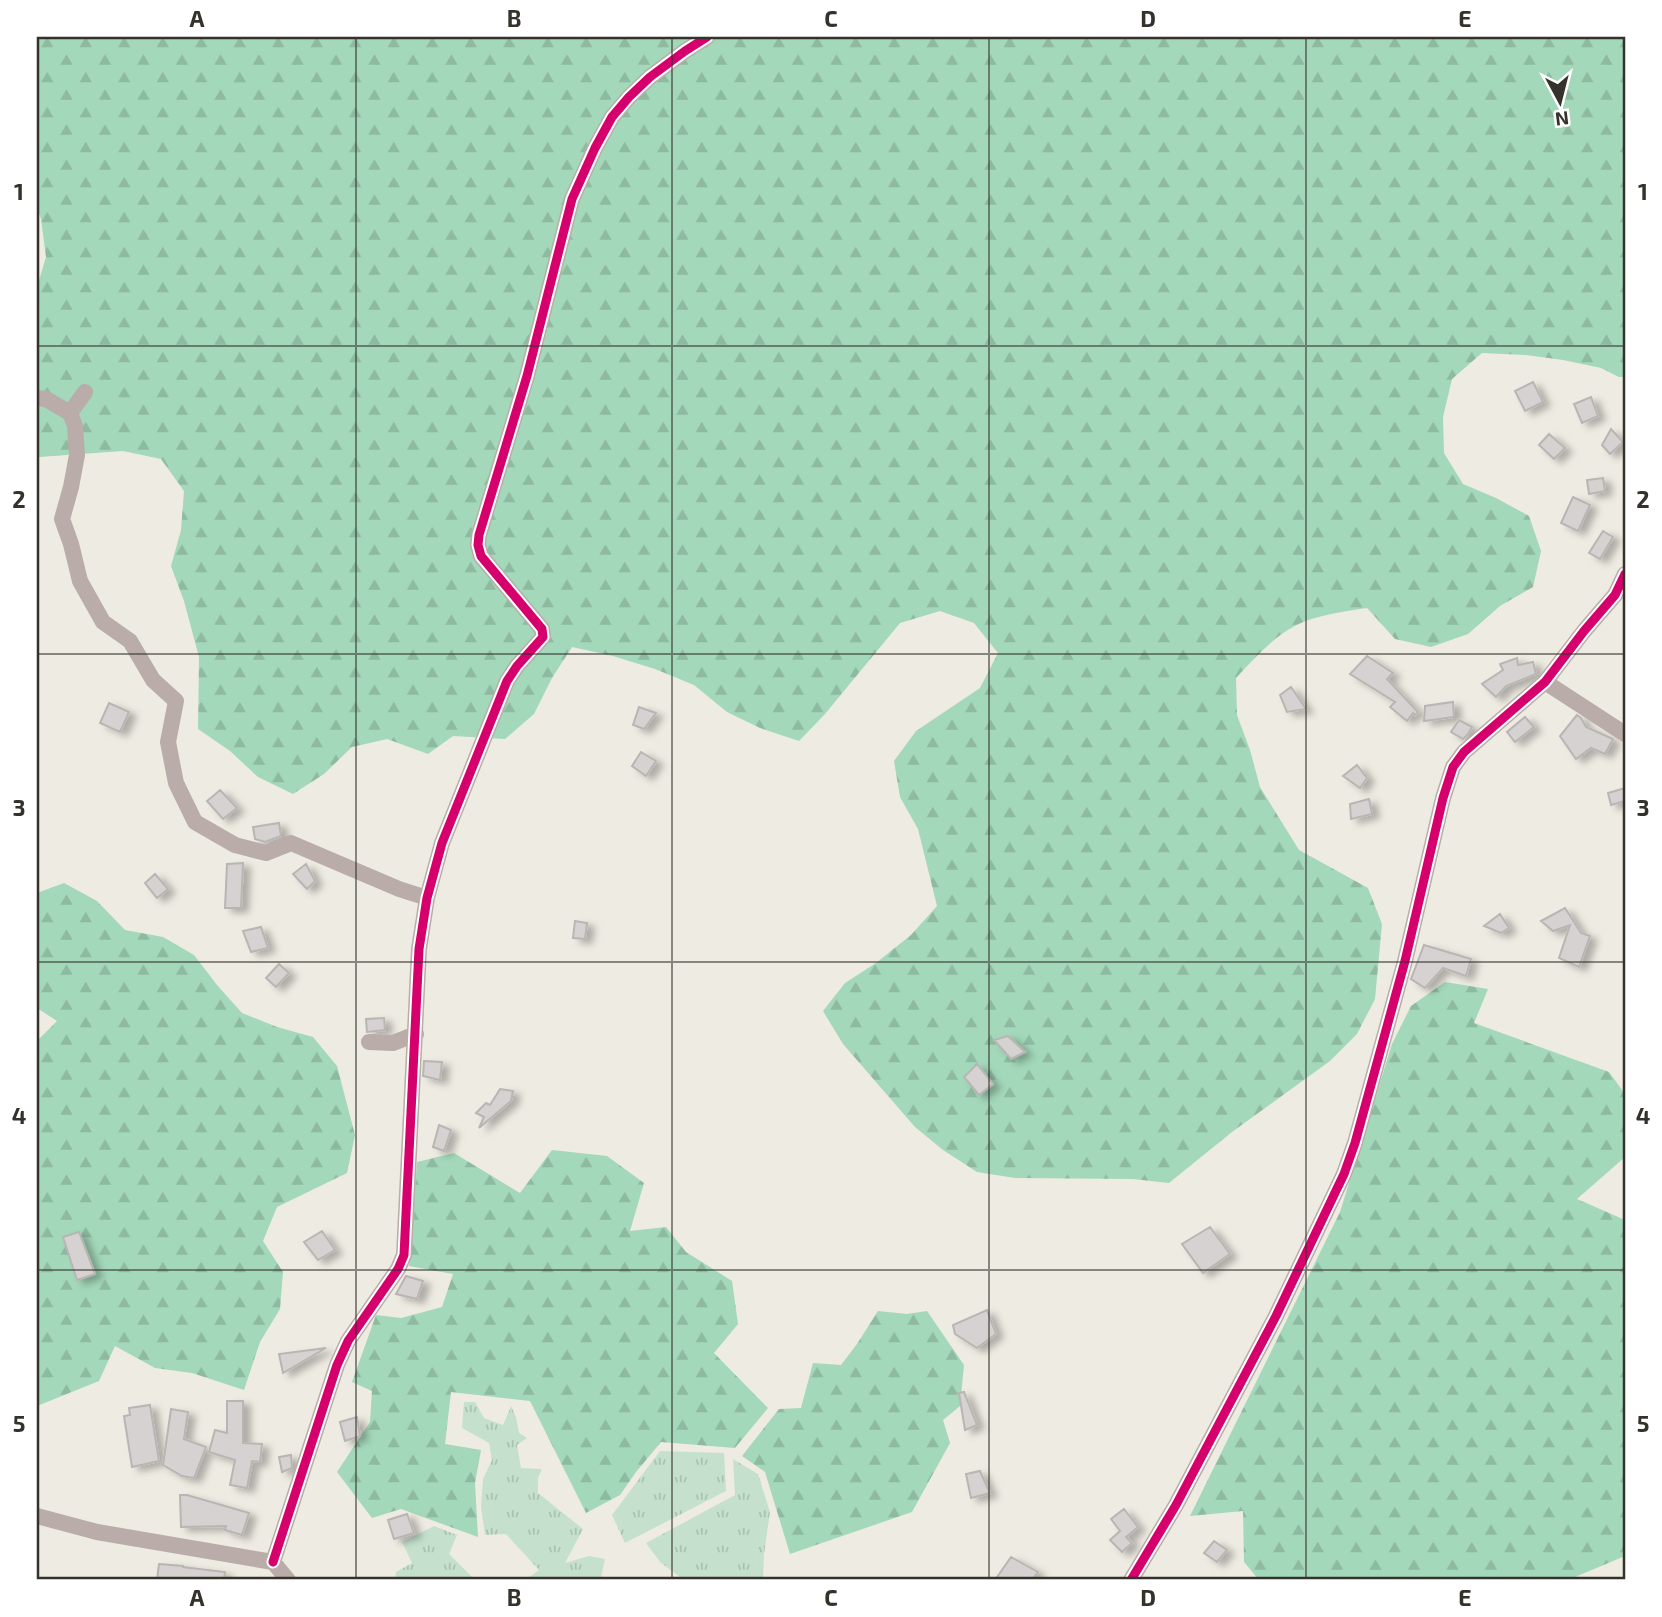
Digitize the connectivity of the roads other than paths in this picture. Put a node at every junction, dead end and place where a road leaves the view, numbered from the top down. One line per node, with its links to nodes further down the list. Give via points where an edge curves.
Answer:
1 (707, 37): 8 (street, via 650,77 612,117 572,199 478,545 481,556 542,629 543,637 507,681 442,844)
2 (85, 392): 4 (street)
3 (37, 398): 4 (street, via 46,398)
4 (70, 413): 8 (street, via 77,455 62,519 80,581 103,622 130,641 153,680 176,701 168,742 176,783 195,822 235,845 266,853 291,844)
5 (1625, 574): 6 (street, via 1615,595)
6 (1545, 682): 7 (street); 14 (street, via 1464,752 1453,767 1405,961 1344,1174 1276,1316 1183,1493)
7 (1625, 734)
8 (427, 898): 9 (street, via 419,949)
9 (416, 1034): 10 (street, via 393,1043); 12 (street, via 404,1255 337,1364)
10 (369, 1042)
11 (37, 1516): 12 (street, via 97,1532)
12 (273, 1563): 13 (street)
13 (288, 1580)
14 (1131, 1580)

